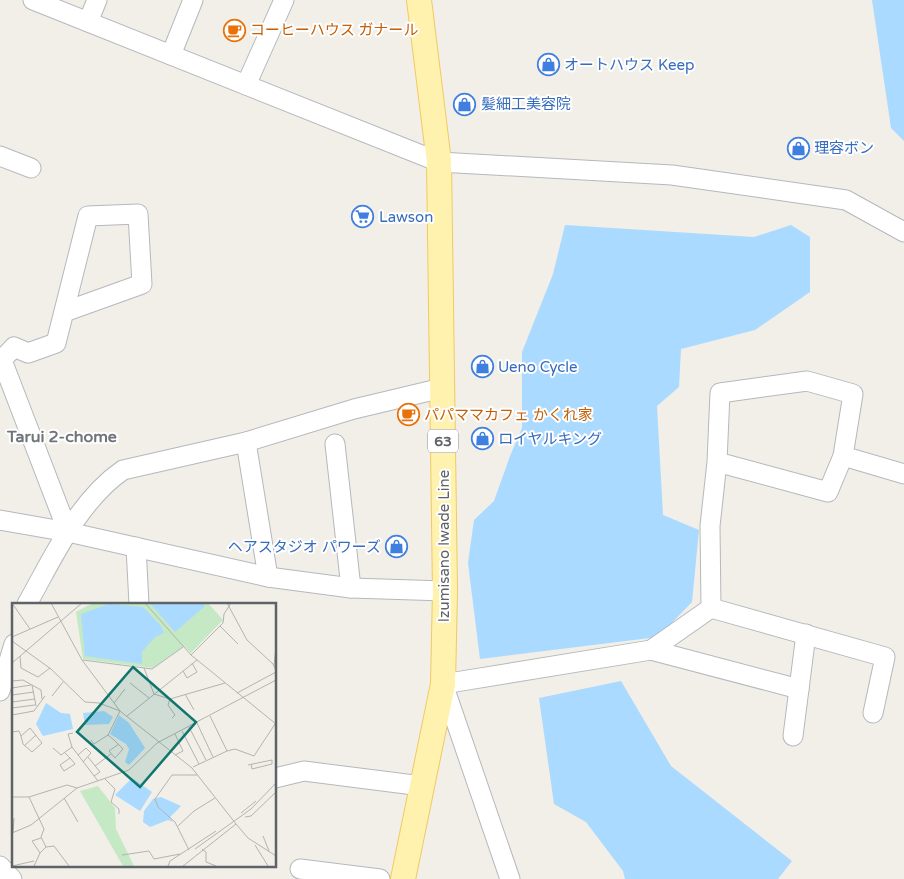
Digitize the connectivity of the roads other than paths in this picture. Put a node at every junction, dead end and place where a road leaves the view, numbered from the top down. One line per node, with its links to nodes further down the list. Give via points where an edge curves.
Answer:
1 (33, 0): 6 (street)
2 (97, 0): 6 (street)
3 (193, 0): 7 (street)
4 (284, 0): 8 (street)
5 (419, 0): 10 (main road, Izumisano Iwade Line / 63)
6 (88, 22): 7 (street)
7 (171, 55): 8 (street)
8 (246, 85): 10 (street)
9 (0, 156): 11 (street)
10 (439, 162): 12 (street, via 672,175 846,200); 15 (main road, Izumisano Iwade Line / 63)
11 (31, 168)
12 (904, 232)
13 (64, 312): 13 (street, via 142,284 138,214 88,216); 14 (street, via 56,343 28,353 14,347)
14 (0, 364): 22 (street, via 5,368)
15 (442, 388): 16 (street, via 354,409); 26 (main road, Izumisano Iwade Line / 63)
16 (246, 442): 22 (street, via 123,470 92,498); 24 (street)
17 (335, 444): 25 (street)
18 (843, 456): 19 (street, via 828,492); 19 (street, via 853,394 807,380 720,393); 20 (street)
19 (717, 462): 29 (street, via 710,526)
20 (904, 474)
21 (0, 520): 22 (street)
22 (68, 532): 23 (street); 27 (street)
23 (136, 547): 24 (street); 28 (street)
24 (268, 577): 25 (street)
25 (351, 588): 26 (street)
26 (445, 591): 33 (main road, Izumisano Iwade Line / 63)
27 (28, 603)
28 (140, 603)
29 (711, 608): 30 (street); 31 (street)
30 (806, 634): 34 (street); 36 (street, via 885,656)
31 (651, 650): 33 (street); 34 (street)
32 (12, 651): 35 (street)
33 (443, 684): 39 (main road, Izumisano Iwade Line / 63); 45 (street)
34 (799, 689): 37 (street)
35 (0, 692)
36 (873, 714)
37 (793, 736)
38 (276, 778): 39 (street, via 304,771)
39 (422, 786): 44 (main road, Izumisano Iwade Line / 63)
40 (0, 866): 42 (street)
41 (300, 868): 43 (street)
42 (12, 879)
43 (380, 879)
44 (403, 879)
45 (510, 879)

